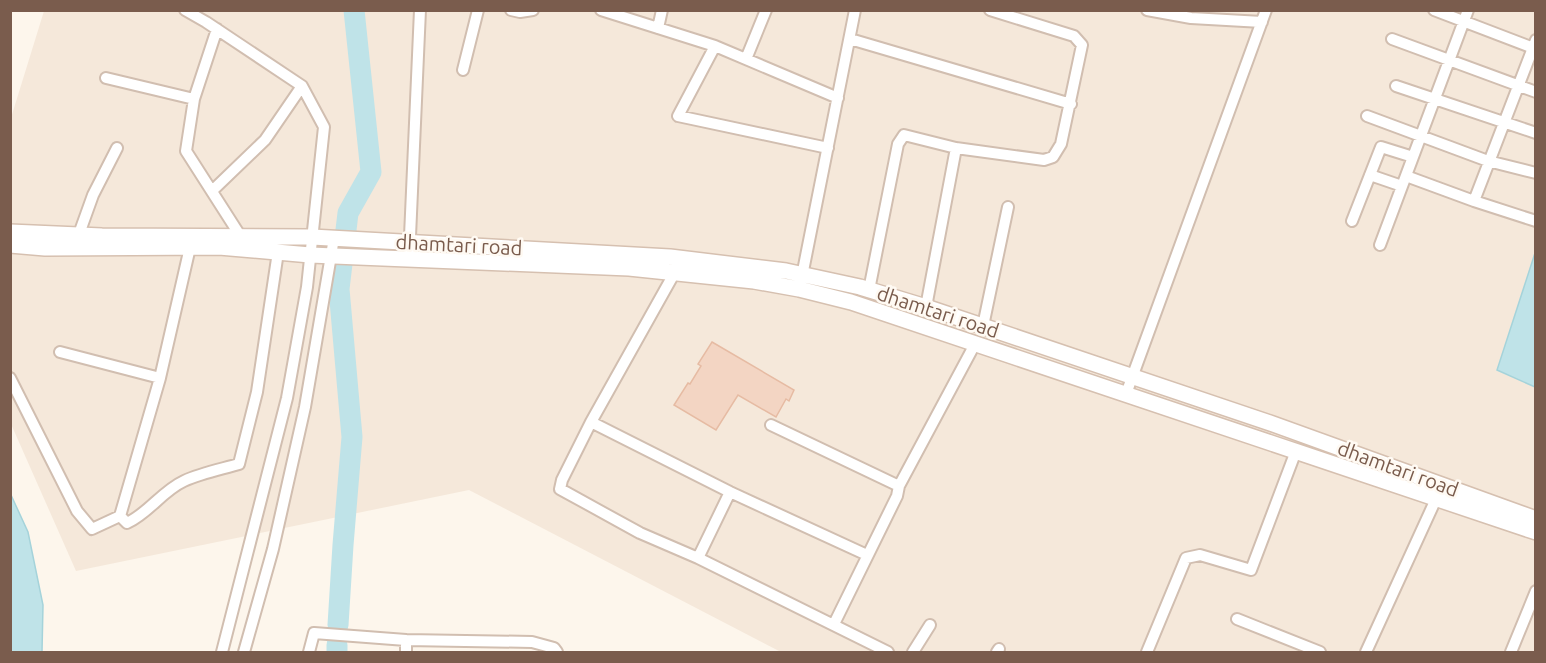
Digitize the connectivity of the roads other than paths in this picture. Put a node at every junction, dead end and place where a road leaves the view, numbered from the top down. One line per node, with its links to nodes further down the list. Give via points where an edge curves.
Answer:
1 (185, 10): 18 (street)
2 (420, 10): 58 (street)
3 (478, 10): 25 (street)
4 (511, 10): 5 (street)
5 (533, 10)
6 (601, 10): 17 (street)
7 (662, 10): 17 (street)
8 (766, 10): 23 (street)
9 (855, 10): 19 (street)
10 (990, 10): 34 (street, via 1074,36 1082,45)
11 (1147, 10): 15 (street, via 1191,18)
12 (1266, 10): 15 (street)
13 (1434, 10): 16 (street)
14 (1468, 10): 16 (street)
15 (1262, 22): 73 (street)
16 (1464, 22): 22 (street); 24 (street)
17 (658, 28): 21 (street)
18 (217, 29): 27 (street); 32 (street)
19 (850, 39): 31 (street); 34 (street)
20 (1392, 39): 24 (street)
21 (715, 46): 23 (street); 40 (street, via 678,116)
22 (1535, 46): 29 (street)
23 (747, 59): 31 (street)
24 (1450, 60): 29 (street); 33 (street)
25 (463, 70)
26 (106, 78): 32 (street)
27 (302, 86): 47 (street, via 265,140); 55 (street, via 324,127)
28 (1396, 86): 33 (street)
29 (1518, 86): 30 (street); 36 (street)
30 (1536, 92)
31 (838, 98): 40 (street)
32 (194, 99): 47 (street, via 186,151)
33 (1435, 100): 36 (street); 38 (street)
34 (1071, 104): 41 (street, via 1061,144 1053,157 1044,160)
35 (1367, 116): 38 (street)
36 (1503, 123): 37 (street); 43 (street)
37 (1536, 133)
38 (1421, 136): 42 (street); 43 (street)
39 (117, 148): 53 (street)
40 (828, 148): 67 (street)
41 (956, 148): 68 (street, via 904,135 898,144); 69 (street)
42 (1413, 157): 45 (street, via 1381,147); 46 (street)
43 (1488, 161): 44 (street); 48 (street)
44 (1536, 173)
45 (1370, 176): 46 (street); 50 (street)
46 (1404, 181): 48 (street); 60 (street)
47 (213, 190): 54 (street)
48 (1474, 201): 51 (street)
49 (1008, 207): 70 (street)
50 (1352, 221)
51 (1536, 221)
52 (10, 232): 53 (main road)
53 (79, 234): 57 (main road)
54 (241, 237): 55 (main road, dhamtari road); 57 (main road, dhamtari road)
55 (312, 237): 56 (main road, dhamtari road); 63 (street)
56 (335, 238): 61 (main road, dhamtari road); 64 (street)
57 (191, 242): 59 (main road, via 45,248); 62 (main road); 75 (street)
58 (410, 242): 61 (main road, dhamtari road); 65 (street); 67 (main road, dhamtari road, via 670,257)
59 (10, 245)
60 (1380, 245)
61 (363, 248): 64 (main road); 65 (main road)
62 (278, 252): 63 (main road); 83 (street, via 257,392 239,464 184,481 127,523)
63 (310, 255): 64 (main road); 93 (street, via 288,398)
64 (331, 255): 94 (street, via 305,407 273,549)
65 (409, 259): 66 (main road)
66 (675, 272): 67 (main road); 77 (street)
67 (801, 282): 68 (main road, dhamtari road); 71 (main road)
68 (869, 290): 69 (main road, dhamtari road)
69 (926, 307): 70 (main road, dhamtari road)
70 (983, 326): 73 (main road, dhamtari road)
71 (975, 344): 76 (main road); 80 (street)
72 (60, 352): 75 (street)
73 (1132, 377): 76 (street); 84 (main road, dhamtari road)
74 (10, 378): 83 (street, via 84,520 92,529)
75 (160, 378): 83 (street)
76 (1126, 394): 79 (main road)
77 (591, 422): 81 (street); 87 (street, via 560,489 640,533)
78 (771, 425): 80 (street)
79 (1296, 452): 82 (main road); 100 (street, via 1251,570 1200,555 1186,558)
80 (899, 486): 86 (street)
81 (730, 492): 86 (street); 87 (street)
82 (1436, 499): 85 (main road); 102 (street)
83 (120, 516)
84 (1536, 519)
85 (1536, 532)
86 (867, 555): 90 (street)
87 (698, 558): 90 (street)
88 (1536, 591): 103 (street)
89 (1237, 619): 101 (street)
90 (834, 624): 98 (street)
91 (930, 625): 99 (street)
92 (406, 640): 95 (street, via 315,633); 96 (street); 97 (street, via 532,642)
93 (222, 652)
94 (244, 652)
95 (309, 652)
96 (405, 652)
97 (557, 652)
98 (888, 652)
99 (913, 652)
100 (1148, 652)
101 (1320, 652)
102 (1365, 652)
103 (1511, 652)

